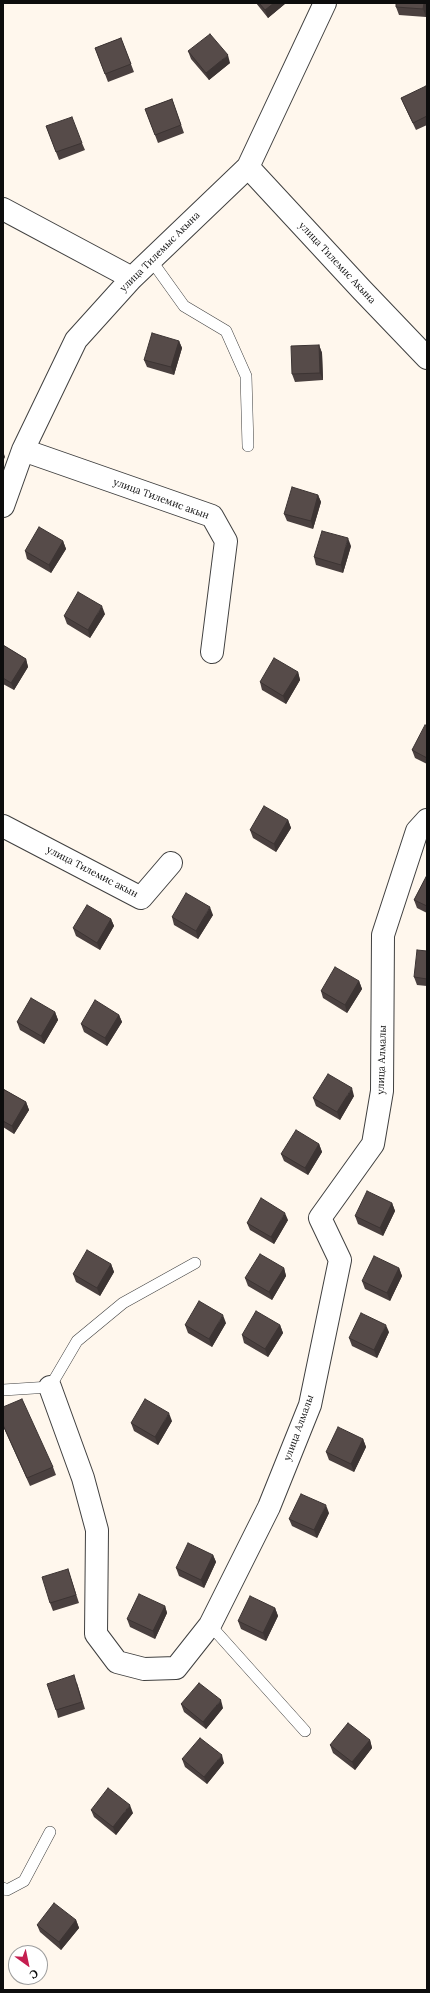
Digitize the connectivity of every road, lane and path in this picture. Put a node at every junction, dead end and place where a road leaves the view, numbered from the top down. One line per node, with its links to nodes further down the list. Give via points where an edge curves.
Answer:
1 (325, 3): 2 (street, улица Тилемыс Акына)
2 (248, 167): 4 (street, улица Тилемыс Акына); 6 (street, улица Тилемис Акына)
3 (3, 209): 5 (street)
4 (151, 260): 5 (street, улица Тилемыс Акына); 7 (lane, via 184,306 226,332 246,376)
5 (132, 278): 8 (street, улица Тилемыс Акына, via 76,340)
6 (427, 358)
7 (248, 446)
8 (23, 450): 9 (street, улица Тилемыс Акына); 10 (street, улица Тилемис акын, via 212,516 226,541)
9 (3, 506)
10 (212, 652)
11 (427, 820): 17 (street, улица Алмалы, via 417,830 384,935 382,1091 373,1144 320,1218 340,1260 310,1404 269,1507)
12 (3, 826): 13 (street, улица Тилемис акын, via 141,898)
13 (171, 864)
14 (195, 1263): 15 (lane, via 123,1304 77,1341)
15 (50, 1387): 16 (lane); 17 (street, улица Алмалы, via 83,1478 97,1530 96,1634 117,1662 144,1669 176,1668)
16 (3, 1390)
17 (210, 1625): 18 (lane)
18 (306, 1731)
19 (50, 1832): 20 (lane, via 24,1881 7,1890)
20 (3, 1888)

